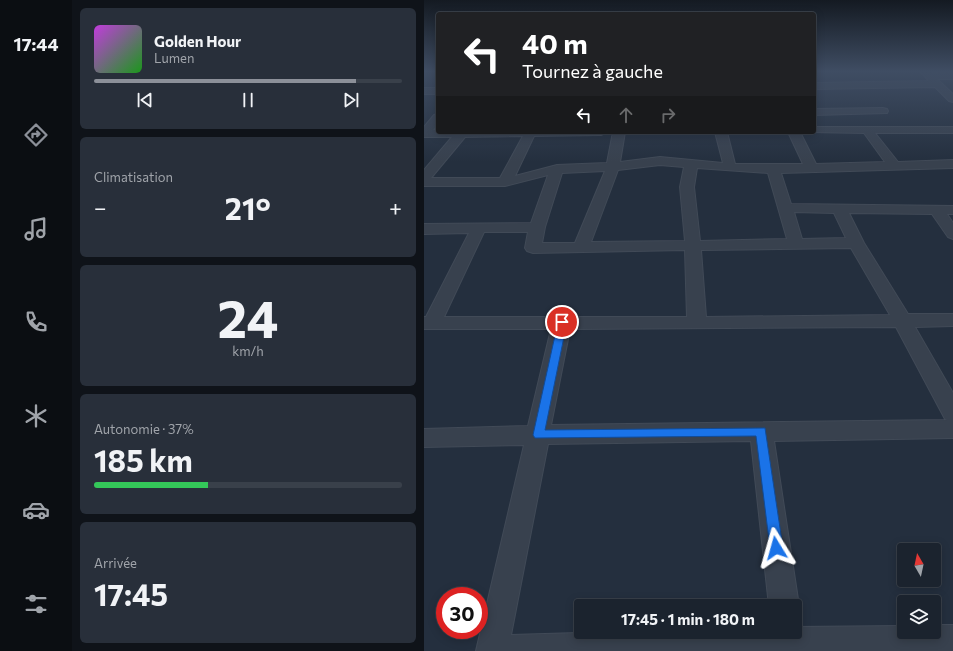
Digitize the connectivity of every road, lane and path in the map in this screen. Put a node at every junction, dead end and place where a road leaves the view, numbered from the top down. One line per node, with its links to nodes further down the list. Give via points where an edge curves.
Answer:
1 (875, 101): 2 (street)
2 (882, 111): 3 (street); 6 (street)
3 (816, 112)
4 (436, 119): 9 (street)
5 (866, 129): 6 (street); 7 (street); 18 (street)
6 (897, 129): 8 (street)
7 (816, 130)
8 (953, 130)
9 (424, 134): 10 (street)
10 (462, 134): 23 (street)
11 (529, 134): 25 (street)
12 (619, 134): 17 (street)
13 (722, 134): 20 (street)
14 (795, 134): 22 (street)
15 (953, 164): 18 (street)
16 (691, 165): 17 (street, via 660,161); 20 (street); 36 (street, via 687,187)
17 (613, 166): 19 (street); 37 (street)
18 (895, 166): 22 (street)
19 (557, 168): 25 (street); 30 (street)
20 (730, 168): 21 (street)
21 (773, 168): 22 (street); 26 (street)
22 (812, 169)
23 (424, 178)
24 (424, 182): 25 (street)
25 (505, 182)
26 (785, 208): 27 (street); 35 (street)
27 (839, 208): 28 (street); 34 (street)
28 (936, 209): 29 (street); 33 (street)
29 (953, 210)
30 (537, 227): 31 (street); 37 (street, via 533,248)
31 (479, 228): 32 (street); 41 (street)
32 (424, 229)
33 (953, 234)
34 (856, 243): 35 (street); 38 (street)
35 (796, 244): 36 (street)
36 (693, 245): 37 (street); 42 (street)
37 (581, 247)
38 (902, 320): 39 (street); 42 (street); 43 (street)
39 (953, 320)
40 (562, 322): 41 (street); 42 (street); 46 (street)
41 (428, 323)
42 (697, 323)
43 (953, 413)
44 (953, 429): 45 (street)
45 (761, 431): 46 (street); 48 (street)
46 (538, 435): 47 (street); 51 (street)
47 (424, 438)
48 (783, 599)
49 (953, 641): 50 (street)
50 (789, 642): 52 (street)
51 (492, 651)
52 (499, 651)

